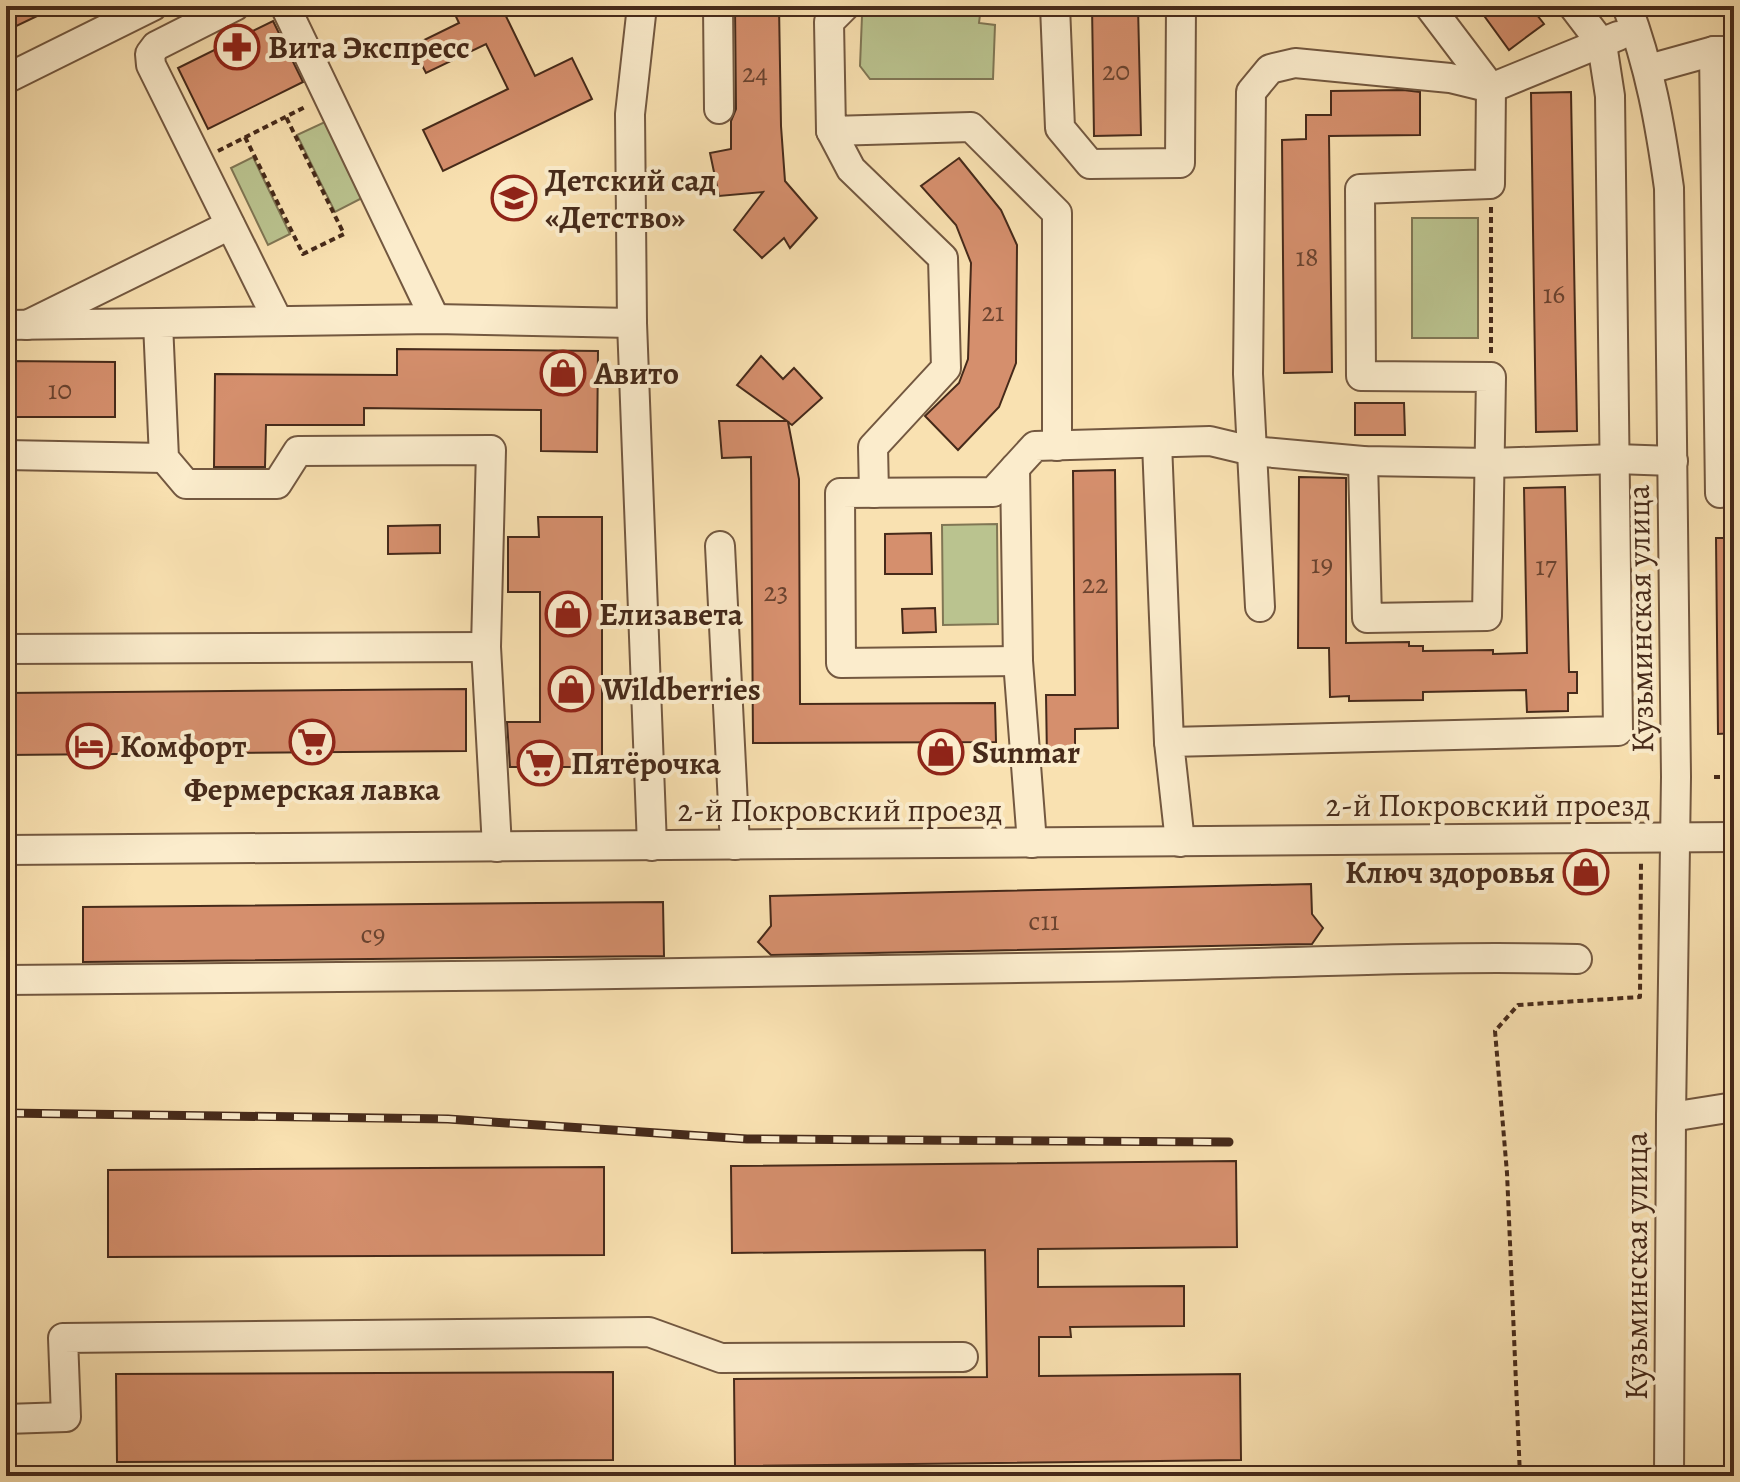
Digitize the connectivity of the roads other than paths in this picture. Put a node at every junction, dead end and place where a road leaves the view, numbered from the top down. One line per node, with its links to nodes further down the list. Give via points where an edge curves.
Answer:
1 (153, 6): 12 (street)
2 (235, 6): 15 (street, via 156,46)
3 (285, 6): 22 (street)
4 (642, 6): 25 (street, via 630,114)
5 (718, 6): 19 (street)
6 (845, 6): 20 (street, via 829,22)
7 (1055, 6): 8 (street, via 1060,128 1090,164 1180,163)
8 (1181, 6)
9 (1429, 6): 18 (street)
10 (1573, 6): 13 (street)
11 (1631, 17): 13 (street); 16 (street, Кузьминская улица)
12 (128, 19): 15 (street); 17 (street)
13 (1602, 44): 18 (street); 32 (street, via 1610,96)
14 (1724, 51): 16 (street); 38 (street)
15 (151, 65): 21 (street)
16 (1649, 69): 34 (street, Кузьминская улица, via 1669,188)
17 (6, 79)
18 (1491, 88): 29 (street, via 1450,78 1295,63 1270,69 1251,92); 35 (street, via 1490,184 1360,189 1361,376 1491,377)
19 (719, 109)
20 (831, 131): 28 (street, via 971,127 1057,213); 37 (street, via 851,169 943,258 946,368 873,447)
21 (230, 225): 23 (street); 26 (street)
22 (435, 319): 23 (street); 25 (street)
23 (278, 321): 24 (street)
24 (158, 323): 26 (street); 31 (street)
25 (632, 323): 51 (street)
26 (16, 325)
27 (1157, 443): 28 (street); 29 (street, via 1210,441); 45 (street)
28 (1057, 446): 36 (street, via 1035,446)
29 (1252, 451): 33 (street); 41 (street)
30 (6, 455): 31 (street)
31 (164, 458): 42 (street, via 186,484 277,484 298,451 491,450)
32 (1616, 459): 34 (street); 35 (street); 45 (street, via 1618,731)
33 (1363, 461): 35 (street); 35 (street, via 1367,618 1487,616)
34 (1673, 461): 39 (street, Кузьминская улица)
35 (1491, 463)
36 (1015, 468): 37 (street, via 993,492); 44 (street)
37 (874, 493): 44 (street, via 840,493 841,663)
38 (1727, 493): 39 (street)
39 (1674, 496): 47 (street, Кузьминская улица)
40 (720, 546): 50 (street)
41 (1260, 607)
42 (486, 647): 43 (street); 52 (street)
43 (6, 649)
44 (1018, 661): 49 (street)
45 (1169, 742): 48 (street)
46 (1734, 837): 47 (street, 2-й Покровский проезд)
47 (1674, 838): 48 (street, 2-й Покровский проезд); 57 (street, Кузьминская улица)
48 (1180, 842): 49 (street, 2-й Покровский проезд)
49 (1032, 843): 50 (street, 2-й Покровский проезд)
50 (735, 845): 51 (street, 2-й Покровский проезд)
51 (652, 846): 52 (street, 2-й Покровский проезд)
52 (497, 847): 53 (street, 2-й Покровский проезд)
53 (6, 851)
54 (1577, 959): 55 (street)
55 (6, 980)
56 (1734, 1107): 57 (street)
57 (1671, 1117): 60 (street, Кузьминская улица)
58 (963, 1357): 59 (street, via 721,1358 649,1332 63,1338 66,1417)
59 (6, 1419)
60 (1669, 1476)

